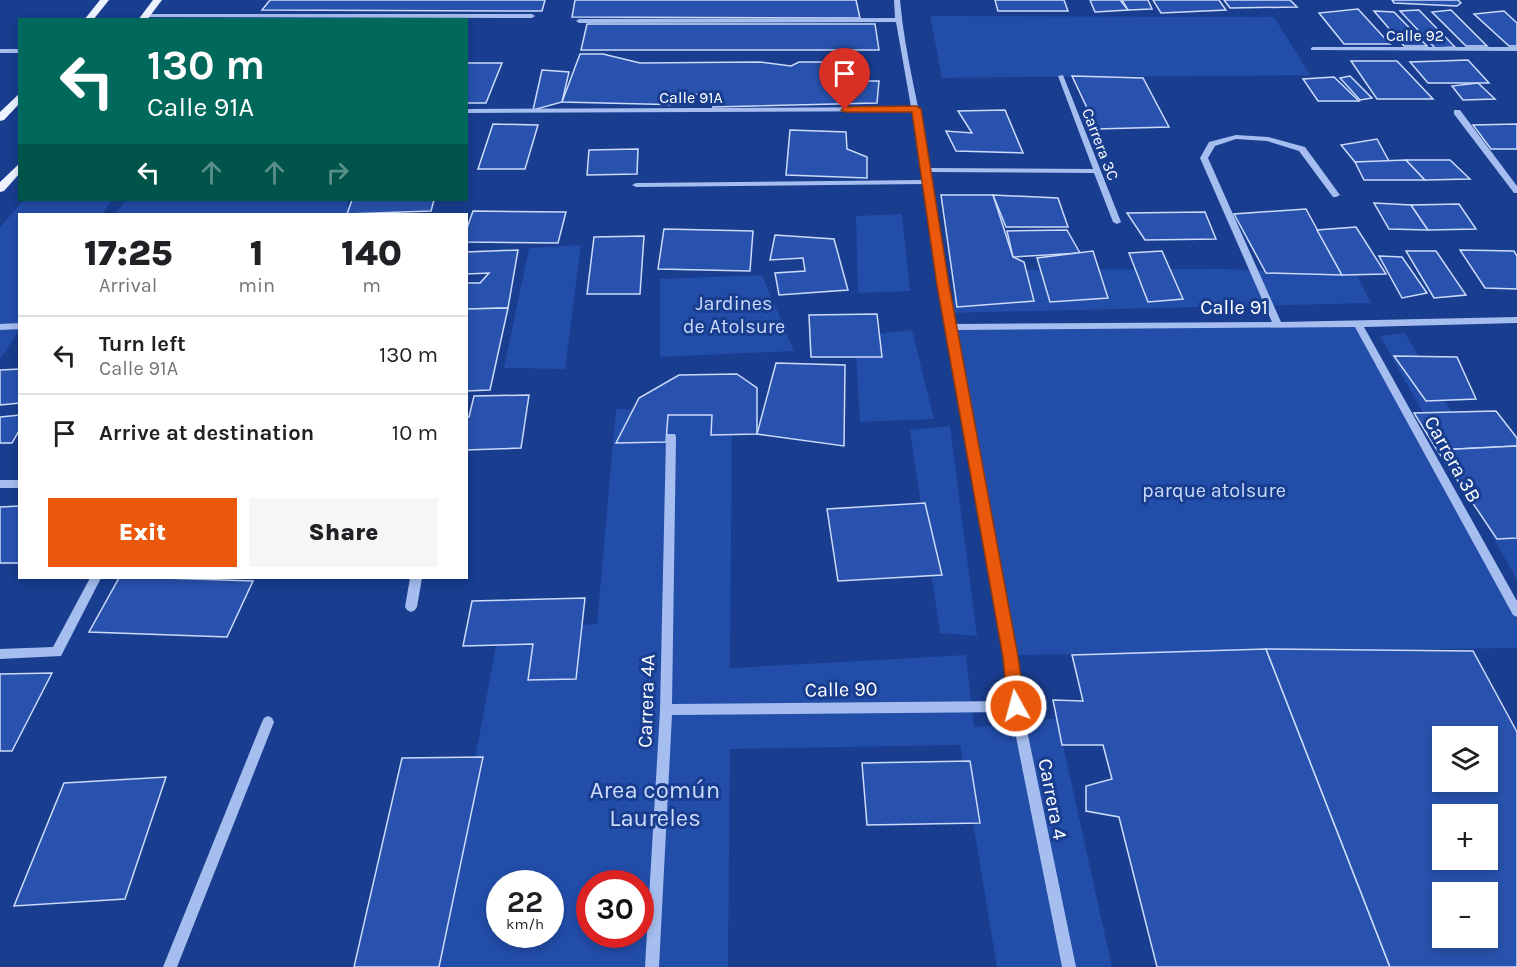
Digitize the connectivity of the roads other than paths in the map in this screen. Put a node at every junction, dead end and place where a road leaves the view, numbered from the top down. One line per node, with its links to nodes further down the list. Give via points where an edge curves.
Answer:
1 (105, 0): 5 (main road)
2 (158, 0): 6 (main road)
3 (897, 0): 7 (street, Carrera 4)
4 (532, 16): 6 (street)
5 (90, 18)
6 (144, 18)
7 (898, 20): 8 (street); 15 (street, Carrera 4)
8 (579, 21)
9 (1313, 49): 10 (street, Calle 92)
10 (1517, 49)
11 (0, 51): 12 (street)
12 (18, 51)
13 (1061, 76): 21 (street, Carrera 3C)
14 (18, 98): 18 (main road)
15 (916, 109): 16 (street, Calle 91A); 20 (street, Carrera 4)
16 (468, 111)
17 (1457, 112): 25 (street)
18 (0, 118)
19 (18, 168): 24 (main road)
20 (925, 170): 21 (street); 22 (street, Carrera 4)
21 (1097, 171): 27 (street, Carrera 3C)
22 (927, 182): 23 (street); 33 (street, Carrera 4)
23 (636, 184)
24 (0, 189)
25 (1517, 192)
26 (1336, 195): 30 (street, via 1302,150 1268,139 1236,137 1212,144 1204,158)
27 (1116, 222)
28 (1517, 320): 29 (street, Calle 91)
29 (1358, 324): 30 (street, Calle 91); 40 (street, Carrera 3B)
30 (1278, 325): 33 (street, Calle 91)
31 (18, 326): 32 (street)
32 (0, 327)
33 (951, 327): 42 (street, Carrera 4, via 1011,657)
34 (671, 436): 43 (street, Carrera 4A)
35 (18, 483): 36 (street)
36 (0, 484)
37 (94, 579): 41 (street, via 57,652)
38 (416, 579): 39 (street)
39 (411, 607)
40 (1517, 612)
41 (0, 654)
42 (1016, 706): 43 (street, Calle 90); 47 (street, Carrera 4)
43 (666, 710): 46 (street, Carrera 4A)
44 (268, 722): 45 (street)
45 (170, 967)
46 (652, 967)
47 (1069, 967)

